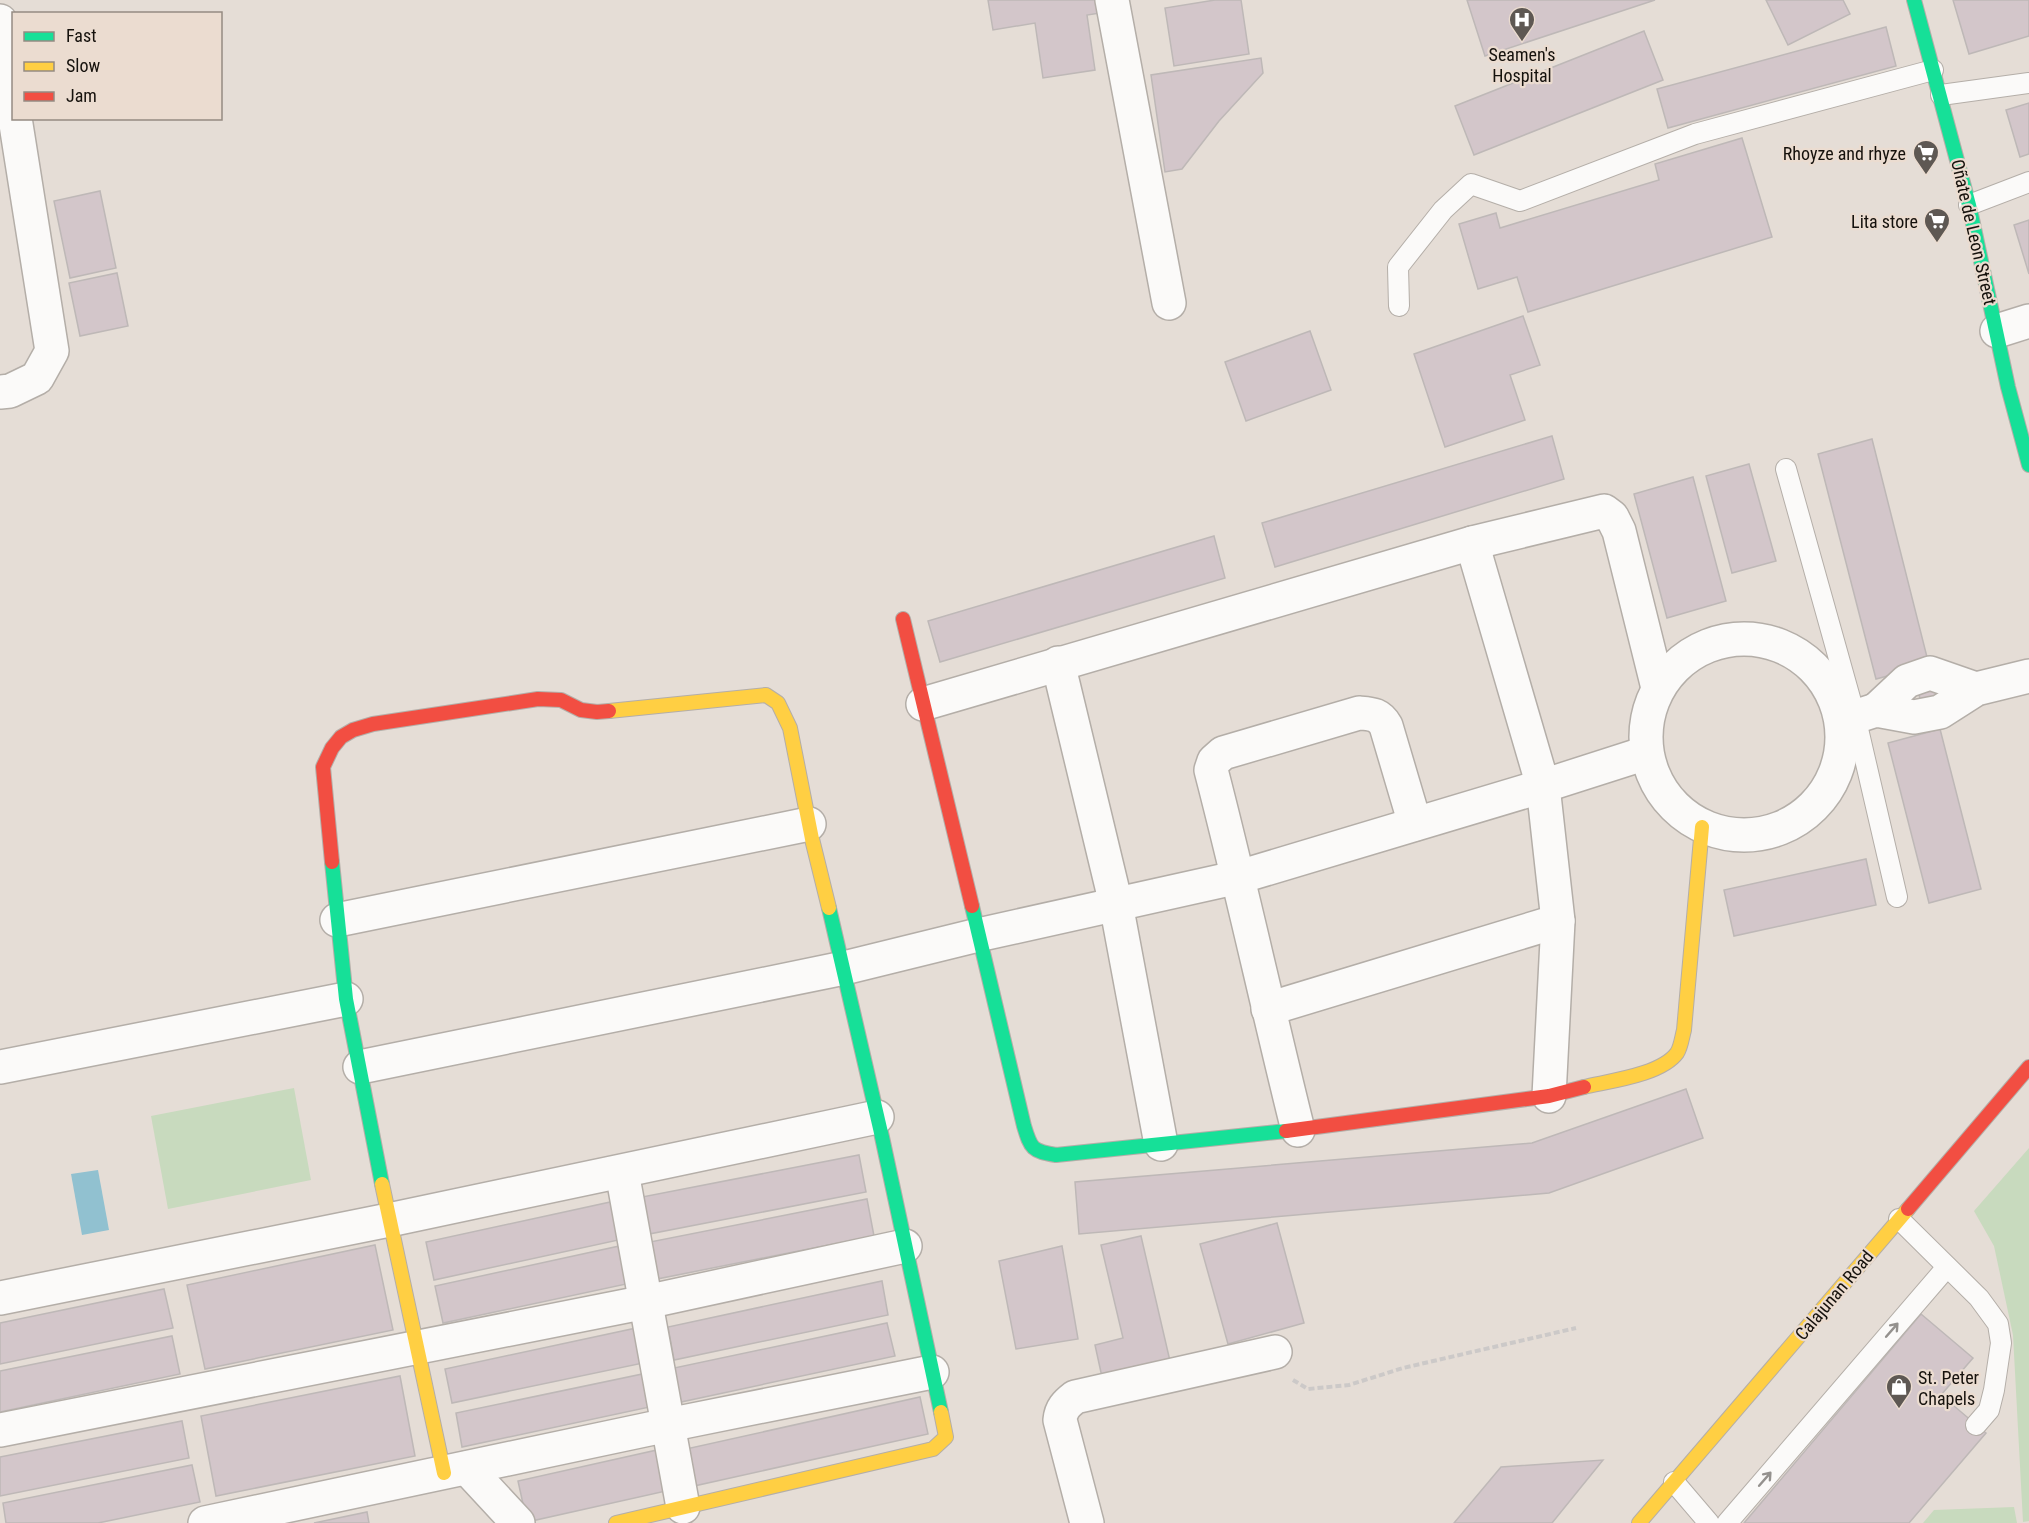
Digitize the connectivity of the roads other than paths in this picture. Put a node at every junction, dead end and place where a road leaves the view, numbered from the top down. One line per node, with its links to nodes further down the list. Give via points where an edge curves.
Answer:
1 (1112, 0): 11 (street)
2 (1914, 0): 4 (street, Oñate de Leon Street)
3 (0, 21): 6 (street)
4 (1933, 70): 7 (street, Oñate de Leon Street); 12 (lane, via 1695,134 1520,201 1471,184 1443,210 1398,267)
5 (2029, 83): 7 (lane)
6 (12, 94)
7 (1941, 95): 10 (street, Oñate de Leon Street)
8 (15, 120): 15 (street, via 52,351 37,378)
9 (2029, 182): 10 (lane)
10 (1969, 205): 14 (street, Oñate de Leon Street)
11 (1169, 303)
12 (1399, 306)
13 (2029, 321): 14 (street)
14 (1997, 330): 16 (street, Oñate de Leon Street)
15 (0, 392)
16 (2029, 465)
17 (1786, 469): 24 (lane)
18 (1472, 543): 20 (street); 22 (street, via 1595,512 1604,511 1612,517 1620,531); 26 (street)
19 (903, 619): 23 (street)
20 (1058, 663): 23 (street); 32 (street)
21 (2029, 676): 24 (street, via 1976,689 1930,673 1907,681)
22 (1658, 688): 24 (street, via 1681,661 1711,643 1747,638 1781,645 1810,664); 25 (street, via 1647,719)
23 (923, 704): 35 (street)
24 (1858, 716): 29 (street, via 1831,784 1813,808 1788,825 1760,835 1730,836); 31 (lane)
25 (1646, 753): 26 (street); 29 (street, via 1656,783 1669,801)
26 (1543, 786): 27 (street); 34 (street)
27 (1415, 824): 30 (street); 30 (street, via 1386,726 1373,714 1359,713 1223,753 1211,770)
28 (809, 825): 33 (street); 33 (street, via 785,717 777,702 766,695 597,712 580,710 561,700 538,699 373,724 348,730 333,744 323,767); 36 (street)
29 (1701, 827): 42 (street, via 1684,1030 1678,1052 1664,1065 1647,1071)
30 (1239, 877): 32 (street); 38 (street)
31 (1898, 897)
32 (1116, 904): 35 (street); 45 (street)
33 (337, 920): 37 (street)
34 (1558, 921): 38 (street); 42 (street)
35 (978, 934): 36 (street); 45 (street, via 1030,1144 1037,1152 1056,1155)
36 (844, 968): 40 (street); 43 (street)
37 (346, 999): 39 (street); 40 (street)
38 (1268, 1009): 44 (street)
39 (0, 1067)
40 (360, 1067): 48 (street)
41 (2029, 1067): 47 (street, Calajunan Road)
42 (1549, 1096): 44 (street)
43 (877, 1117): 46 (street); 49 (street)
44 (1298, 1130): 45 (street)
45 (1161, 1144)
46 (622, 1172): 48 (street); 52 (street)
47 (1899, 1219): 50 (lane); 60 (street, Calajunan Road)
48 (389, 1220): 51 (street); 53 (street)
49 (905, 1246): 52 (street); 55 (street)
50 (1947, 1267): 57 (lane, via 1979,1298 1998,1324 2001,1343 1995,1390 1989,1410); 68 (lane, one-way to 50)
51 (0, 1298)
52 (646, 1302): 53 (street); 56 (street)
53 (417, 1347): 58 (street); 59 (street)
54 (1275, 1352): 66 (street, via 1075,1397 1066,1404 1060,1420)
55 (932, 1372): 56 (street); 61 (street, via 946,1437 933,1449)
56 (668, 1425): 59 (street); 61 (street)
57 (1976, 1425)
58 (0, 1430)
59 (455, 1470): 63 (street); 64 (street)
60 (1674, 1482): 62 (street, Calajunan Road); 67 (lane)
61 (683, 1507): 65 (street)
62 (1647, 1519)
63 (205, 1523)
64 (518, 1523)
65 (616, 1523)
66 (1087, 1523)
67 (1709, 1523)
68 (1727, 1523)

